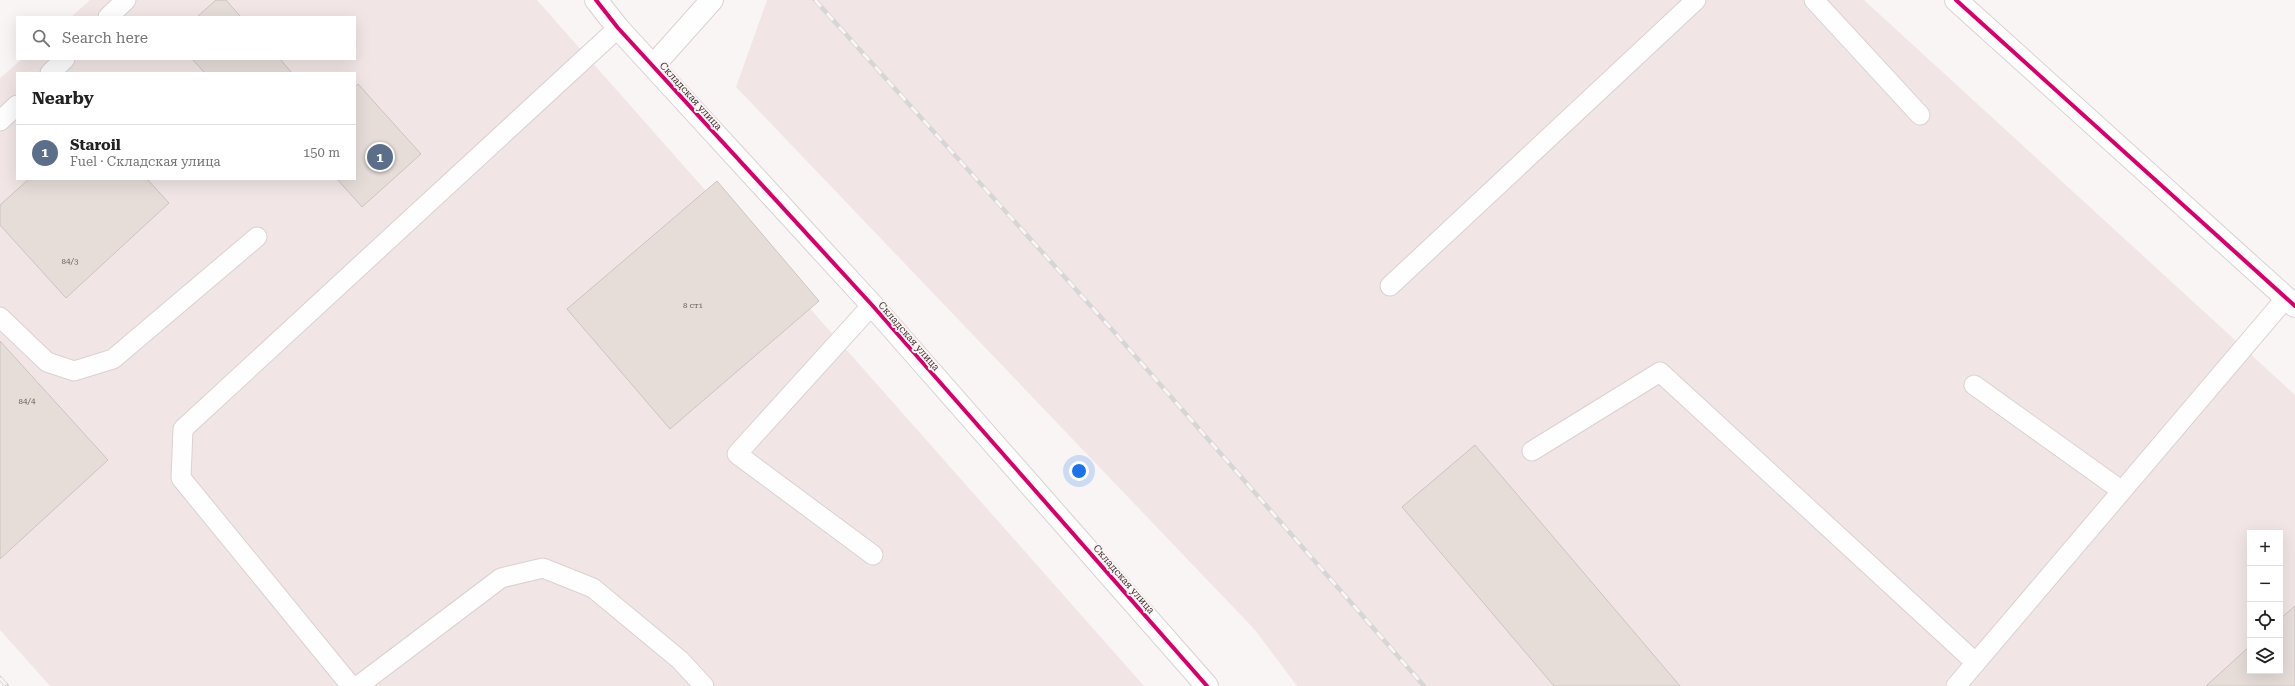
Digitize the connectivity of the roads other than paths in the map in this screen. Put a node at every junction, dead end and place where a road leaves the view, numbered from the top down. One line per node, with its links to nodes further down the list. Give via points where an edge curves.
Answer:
1 (126, 0): 7 (lane)
2 (596, 0): 8 (street, Складская улица)
3 (712, 0): 10 (street)
4 (1696, 0): 16 (lane)
5 (1814, 0): 13 (lane)
6 (1956, 0): 17 (street)
7 (109, 16)
8 (618, 28): 10 (street, Складская улица); 25 (lane, via 183,429 181,478)
9 (64, 60): 11 (lane)
10 (653, 66): 18 (street, Складская улица)
11 (51, 72)
12 (16, 106): 14 (lane)
13 (1920, 115)
14 (0, 122)
15 (257, 236): 19 (lane, via 113,359 74,371 47,362)
16 (1390, 286)
17 (2290, 302): 22 (lane)
18 (872, 305): 23 (lane, via 737,454); 28 (street, Складская улица)
19 (0, 317)
20 (1974, 385): 22 (lane)
21 (1532, 451): 24 (lane, via 1660,372)
22 (2122, 491): 24 (lane)
23 (873, 555)
24 (1976, 663): 29 (lane)
25 (351, 686)
26 (358, 686): 27 (lane, via 501,578 543,568 593,588 680,660)
27 (704, 686)
28 (1208, 686)
29 (1956, 686)

